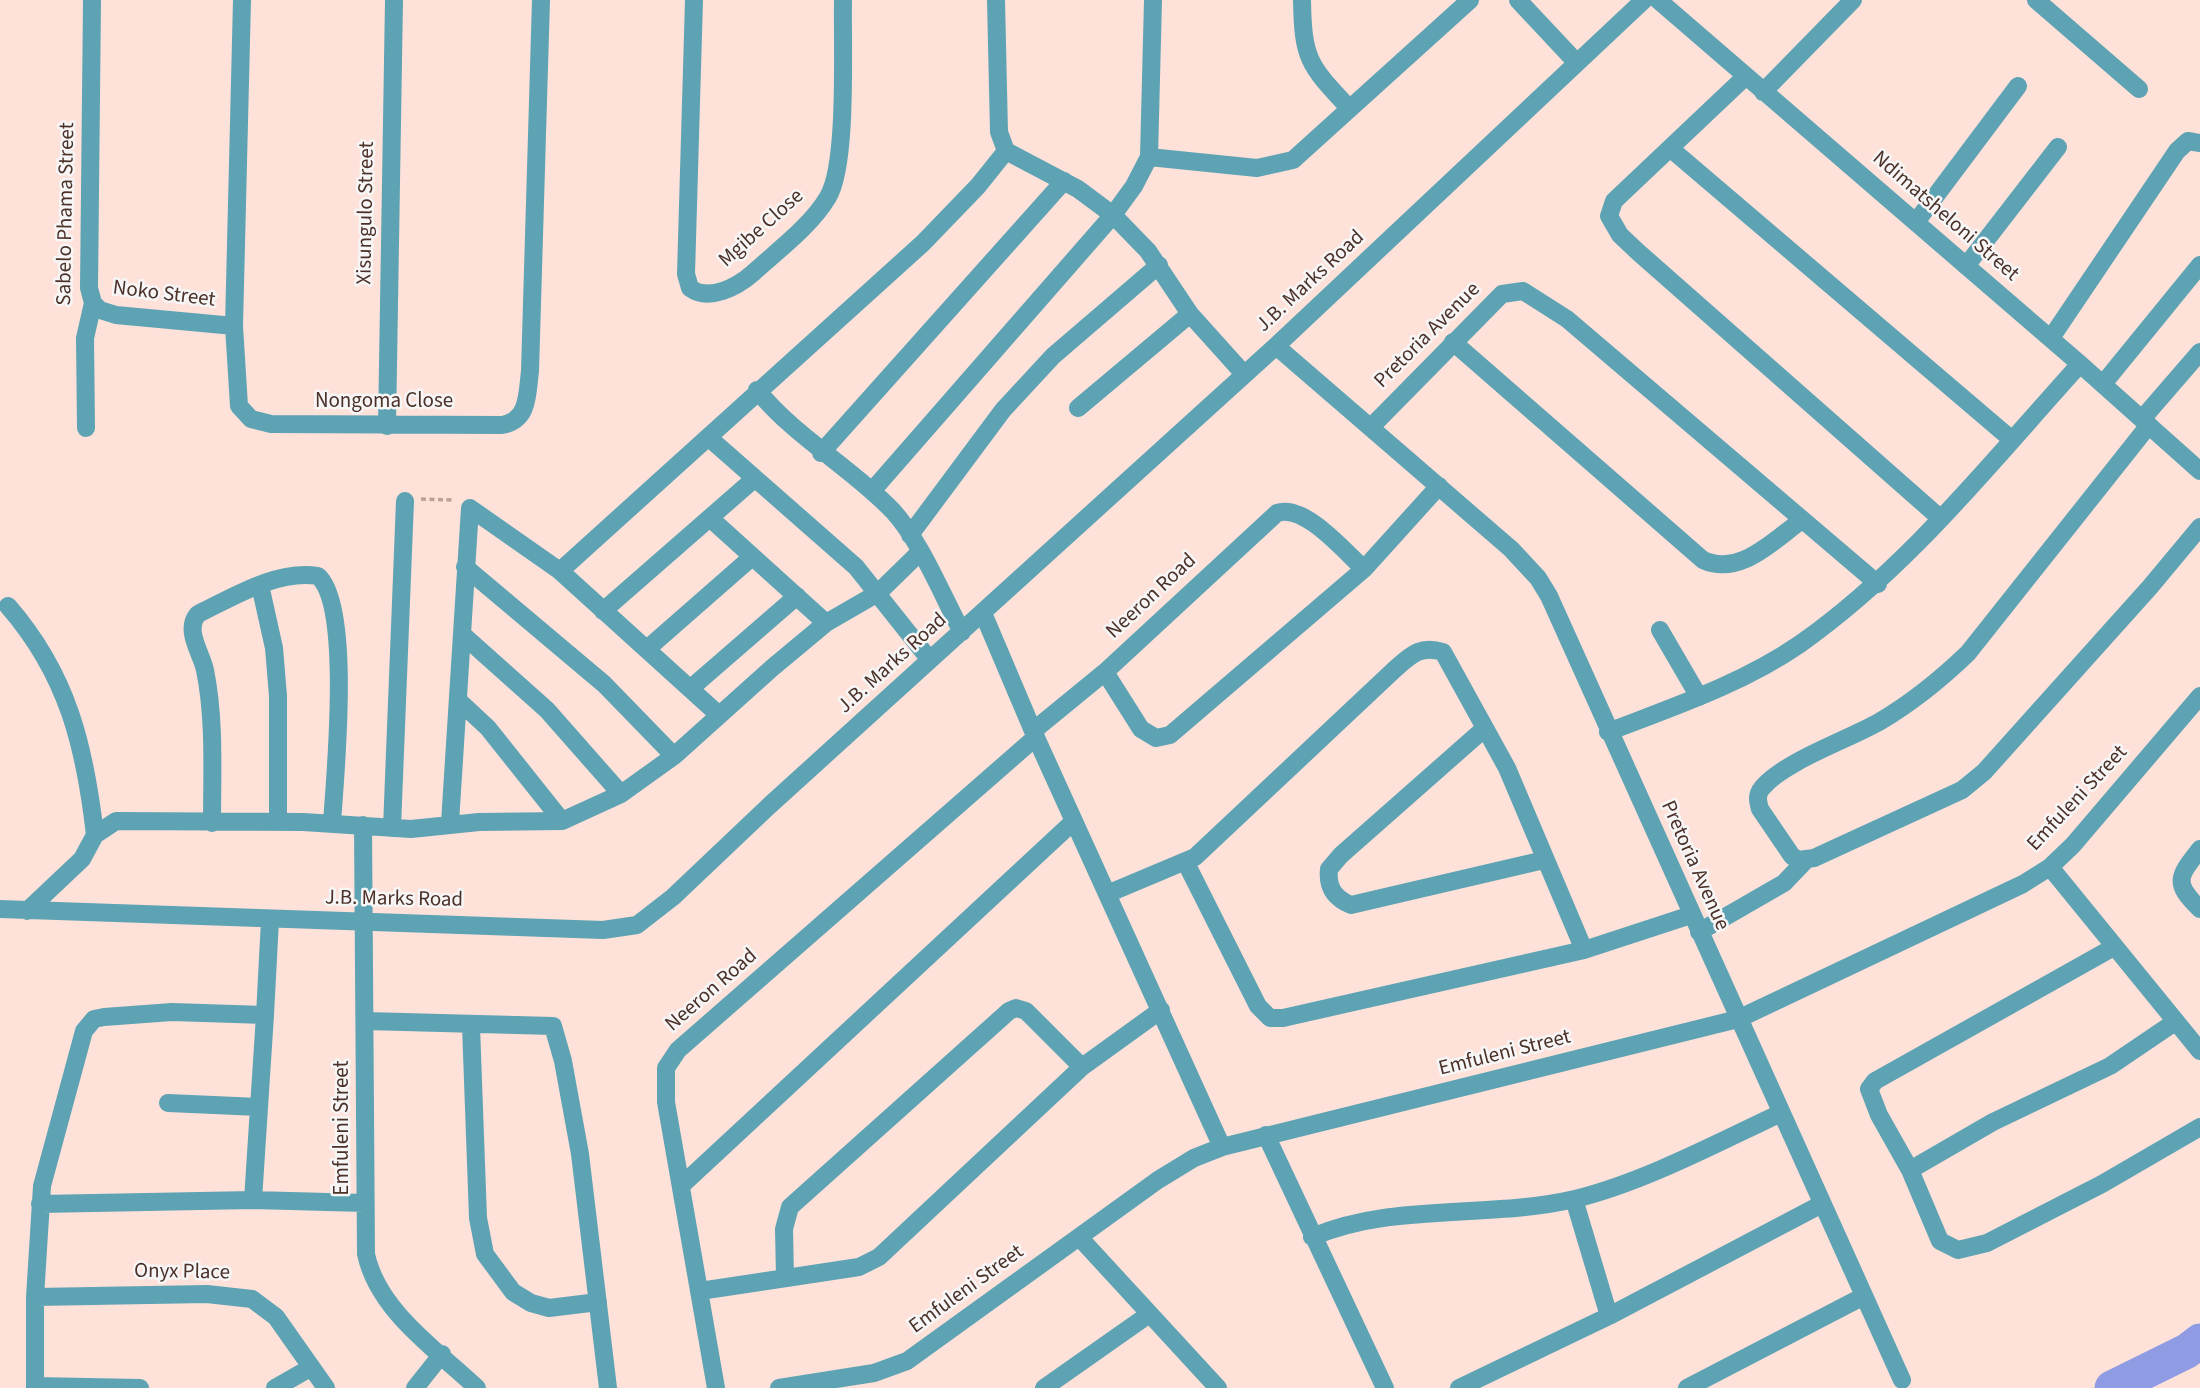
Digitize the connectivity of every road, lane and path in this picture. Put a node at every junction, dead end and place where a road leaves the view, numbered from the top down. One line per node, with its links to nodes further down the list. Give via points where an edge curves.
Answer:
1 (92, 0): 33 (street, Sabelo Phama Street, via 89,288)
2 (242, 0): 35 (street, Nongoma Close)
3 (394, 0): 46 (street, Xisungulo Street)
4 (541, 0): 46 (street, Nongoma Close, via 530,371 522,415 502,425)
5 (694, 0): 6 (street, Mgibe Close, via 686,274 690,288 713,293 739,285 829,195 839,159)
6 (843, 0)
7 (996, 0): 25 (street, via 999,132)
8 (1153, 0): 26 (street)
9 (1302, 0): 21 (street, via 1306,55 1312,68)
10 (1471, 0): 21 (street)
11 (1518, 0): 16 (street)
12 (1644, 0): 16 (street, J.B. Marks Road)
13 (1658, 0): 17 (street, Ndimatsheloni Street)
14 (1853, 0): 20 (street)
15 (2036, 0): 19 (street)
16 (1577, 63): 38 (street, J.B. Marks Road)
17 (1745, 77): 20 (street, Ndimatsheloni Street); 24 (street)
18 (2018, 86): 29 (street)
19 (2139, 89)
20 (1763, 92): 29 (street, Ndimatsheloni Street)
21 (1349, 108): 26 (street, via 1293,160 1277,165 1257,168)
22 (2200, 143): 36 (street, via 2188,141 2177,151)
23 (2058, 147): 32 (street)
24 (1671, 149): 50 (street); 58 (street, via 1614,201 1609,216 1620,235)
25 (1006, 151): 27 (street); 43 (street, via 923,243)
26 (1149, 157): 28 (street)
27 (1064, 181): 28 (street); 51 (street)
28 (1113, 215): 30 (street); 55 (street)
29 (1916, 222): 32 (street, Ndimatsheloni Street)
30 (1160, 265): 34 (street); 62 (street, via 1045,365 1003,410)
31 (2200, 265): 42 (street)
32 (1966, 266): 36 (street, Ndimatsheloni Street)
33 (93, 303): 35 (street, Noko Street, via 116,315); 48 (street, Sabelo Phama Street, via 85,338)
34 (1189, 314): 41 (street); 44 (street)
35 (234, 326): 46 (street, Nongoma Close, via 239,406 251,419 271,424)
36 (2051, 338): 40 (street, Ndimatsheloni Street)
37 (1453, 342): 47 (street, Pretoria Avenue); 60 (street, via 1703,560 1722,566 1747,559); 60 (street, Pretoria Avenue, via 1502,294 1523,291 1533,296 1567,319)
38 (1276, 346): 41 (street, J.B. Marks Road); 47 (street, Pretoria Avenue)
39 (2200, 352): 45 (street)
40 (2080, 364): 42 (street, Ndimatsheloni Street); 50 (street)
41 (1244, 374): 74 (street, J.B. Marks Road)
42 (2103, 384): 45 (street, Ndimatsheloni Street)
43 (757, 390): 49 (street); 51 (street)
44 (1079, 408)
45 (2145, 422): 52 (street, Ndimatsheloni Street); 103 (street, via 1968,653 1942,679 1878,722 1782,772 1763,787 1760,809 1793,856)
46 (387, 426)
47 (1371, 426): 54 (street, Pretoria Avenue)
48 (86, 428)
49 (708, 437): 53 (street); 67 (street)
50 (2011, 439): 58 (street)
51 (821, 453): 55 (street)
52 (2200, 471)
53 (753, 480): 59 (street); 70 (street, via 856,567)
54 (1439, 486): 66 (street); 88 (street, Pretoria Avenue, via 1511,548 1538,578)
55 (872, 491): 62 (street)
56 (405, 501): 57 (path, via 446,498); 99 (street)
57 (470, 508): 65 (street); 67 (street)
58 (1940, 518): 68 (street)
59 (711, 519): 64 (street); 73 (street)
60 (1802, 520): 68 (street, Pretoria Avenue)
61 (2200, 527): 103 (street, via 1984,772 1962,790 1928,807)
62 (910, 535): 63 (street)
63 (919, 553): 70 (street); 77 (street)
64 (752, 557): 71 (street); 79 (street)
65 (464, 567): 78 (street); 90 (street, via 604,684)
66 (1364, 569): 81 (street, Neeron Road, via 1306,517 1287,510 1269,519); 81 (street, via 1170,736 1156,738 1141,729)
67 (560, 570): 73 (street)
68 (1878, 584): 84 (street, via 1781,656)
69 (260, 585): 92 (street, via 274,648 278,696); 95 (street, via 198,614 191,625 208,693); 96 (street, via 307,574 318,576 328,592 341,690)
70 (878, 593): 75 (street); 80 (street)
71 (797, 596): 75 (street); 82 (street)
72 (8, 606): 100 (street, via 67,697 81,742)
73 (603, 611): 79 (street)
74 (983, 613): 77 (street, J.B. Marks Road); 89 (street)
75 (826, 623): 86 (street)
76 (1660, 630): 84 (street)
77 (962, 632): 80 (street, J.B. Marks Road)
78 (463, 635): 85 (street); 91 (street, via 547,709)
79 (647, 649): 82 (street)
80 (930, 660): 112 (street, J.B. Marks Road, via 637,925 603,930)
81 (1105, 672): 89 (street, Neeron Road)
82 (691, 688): 86 (street)
83 (2200, 696): 105 (street, Emfuleni Street, via 2098,818)
84 (1699, 697): 88 (street)
85 (459, 701): 93 (street, via 488,728); 97 (street)
86 (719, 715): 90 (street)
87 (1485, 728): 102 (street, via 1507,768); 102 (street, via 1341,855 1329,869 1331,890 1338,900 1351,905); 104 (street, via 1443,652 1429,647 1417,650)
88 (1608, 732): 110 (street, Pretoria Avenue)
89 (1034, 734): 94 (street); 131 (street, Neeron Road, via 669,1062 666,1102)
90 (674, 756): 91 (street)
91 (621, 794): 93 (street)
92 (278, 821): 95 (street); 96 (street)
93 (562, 821): 97 (street)
94 (1074, 821): 106 (street); 131 (street)
95 (212, 823): 100 (street, via 116,821)
96 (332, 823): 98 (street)
97 (450, 823): 99 (street)
98 (363, 825): 99 (street); 112 (street, Emfuleni Street)
99 (392, 828)
100 (95, 835): 109 (street, via 82,859)
101 (2200, 849): 108 (street, via 2183,872 2180,885)
102 (1544, 860): 115 (street)
103 (1806, 860): 113 (street, via 1784,883)
104 (1186, 863): 106 (street); 115 (street, via 1258,1006 1270,1018)
105 (2050, 867): 114 (street); 118 (street, Emfuleni Street)
106 (1108, 894): 116 (street)
107 (0, 909): 109 (street, J.B. Marks Road)
108 (2200, 909)
109 (27, 911): 111 (street, J.B. Marks Road)
110 (1691, 915): 113 (street, Pretoria Avenue); 115 (street)
111 (270, 920): 112 (street, J.B. Marks Road); 117 (street)
112 (364, 922): 119 (street, Emfuleni Street)
113 (1699, 932): 118 (street, Pretoria Avenue)
114 (2114, 947): 120 (street); 130 (street, via 1871,1085 1879,1115)
115 (1584, 950)
116 (1161, 1010): 123 (street); 129 (street)
117 (265, 1015): 125 (street); 135 (street, via 172,1012 104,1017 89,1024 61,1110)
118 (1738, 1019): 126 (street, Pretoria Avenue); 128 (street, Emfuleni Street)
119 (366, 1021): 121 (street); 134 (street, Emfuleni Street)
120 (2175, 1022): 122 (street); 130 (street, via 2110,1066 1993,1122)
121 (471, 1026): 143 (street, via 543,1024 556,1031 580,1154); 143 (street, via 478,1218 489,1264 513,1292 531,1303 549,1308)
122 (2200, 1051)
123 (1082, 1068): 139 (street, via 879,1257 859,1267); 139 (street, via 1026,1011 1009,1011 790,1207 783,1229)
124 (168, 1103): 125 (street)
125 (259, 1107): 133 (street)
126 (1781, 1113): 132 (street); 136 (street, Pretoria Avenue)
127 (2200, 1127): 130 (street, via 1987,1243 1958,1250 1940,1241)
128 (1266, 1135): 129 (street, Emfuleni Street); 138 (street)
129 (1222, 1147): 137 (street, Emfuleni Street, via 1174,1169)
130 (1910, 1170)
131 (682, 1185): 140 (street, Neeron Road)
132 (1574, 1199): 138 (street, via 1375,1220); 145 (street)
133 (253, 1200): 134 (street); 135 (street)
134 (365, 1203): 146 (street, Emfuleni Street, via 366,1254 374,1282 390,1306)
135 (40, 1204): 142 (street)
136 (1822, 1204): 141 (street, Pretoria Avenue); 145 (street)
137 (1079, 1237): 144 (street); 158 (street, Emfuleni Street, via 906,1361 874,1373)
138 (1312, 1237): 160 (street)
139 (785, 1278): 140 (street)
140 (700, 1291): 157 (street, Neeron Road)
141 (1864, 1296): 148 (street, Pretoria Avenue); 162 (street)
142 (36, 1297): 147 (street, Onyx Place, via 207,1294 252,1299 276,1317); 149 (street)
143 (597, 1302): 156 (street)
144 (1148, 1315): 150 (street); 159 (street)
145 (1609, 1315): 161 (street)
146 (442, 1354): 154 (street); 155 (street, Emfuleni Street)
147 (310, 1368): 152 (street); 153 (street, Onyx Place)
148 (1902, 1380)
149 (35, 1387): 151 (street)
150 (1214, 1387)
151 (139, 1388)
152 (275, 1388)
153 (326, 1388)
154 (415, 1388)
155 (477, 1388)
156 (608, 1388)
157 (716, 1388)
158 (779, 1388)
159 (1044, 1388)
160 (1385, 1388)
161 (1459, 1388)
162 (1687, 1388)

